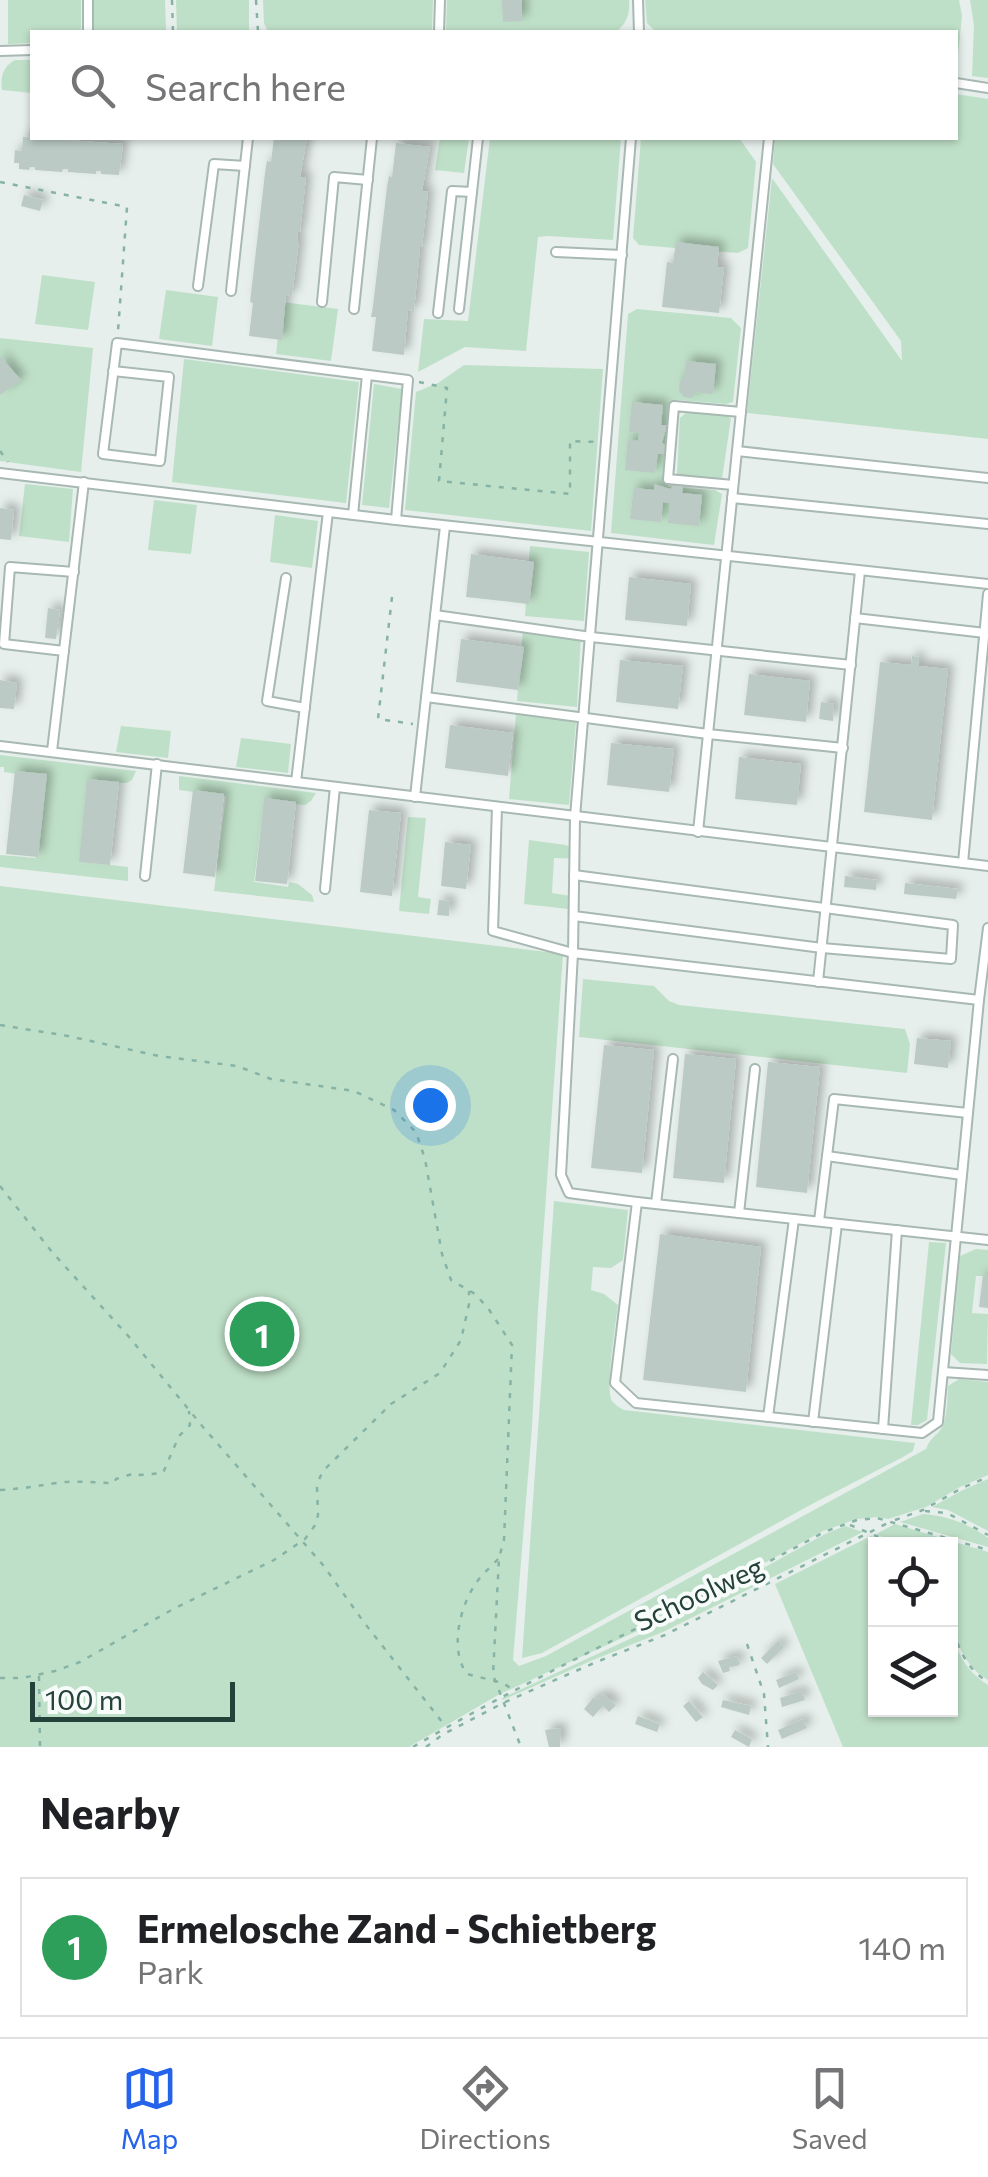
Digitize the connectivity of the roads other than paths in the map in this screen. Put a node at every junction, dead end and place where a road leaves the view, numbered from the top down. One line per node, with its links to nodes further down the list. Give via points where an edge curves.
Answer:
1 (88, 0): 4 (lane)
2 (440, 0): 5 (lane)
3 (638, 0): 6 (lane)
4 (88, 30)
5 (439, 30)
6 (638, 30)
7 (30, 50): 8 (lane)
8 (0, 51)
9 (958, 83): 10 (lane)
10 (988, 88)
11 (248, 140): 16 (lane)
12 (372, 140): 17 (lane)
13 (478, 140): 18 (lane)
14 (631, 140): 20 (lane)
15 (770, 140): 29 (lane)
16 (245, 166): 21 (lane, via 214,164); 22 (lane)
17 (368, 180): 23 (lane, via 334,177); 24 (lane)
18 (472, 192): 25 (lane); 26 (lane, via 452,191)
19 (556, 252): 20 (lane)
20 (622, 255): 41 (lane)
21 (198, 286)
22 (230, 291)
23 (322, 302)
24 (354, 309)
25 (459, 309)
26 (438, 313)
27 (113, 371): 27 (lane, via 103,454 160,460 169,377); 28 (lane, via 117,343)
28 (367, 375): 37 (lane); 38 (lane, via 408,380)
29 (741, 412): 30 (lane); 34 (lane, via 674,406 668,478)
30 (737, 451): 32 (lane); 34 (lane)
31 (0, 473): 33 (lane)
32 (988, 478)
33 (84, 482): 36 (lane); 44 (lane)
34 (733, 485): 35 (lane)
35 (732, 498): 39 (lane); 42 (lane)
36 (328, 512): 37 (lane); 58 (lane)
37 (353, 515): 38 (lane)
38 (396, 520): 40 (lane)
39 (988, 524)
40 (445, 526): 41 (lane); 48 (lane)
41 (599, 543): 42 (lane); 51 (lane)
42 (726, 557): 43 (lane); 53 (lane)
43 (860, 571): 46 (lane); 49 (lane)
44 (74, 572): 52 (lane, via 10,568); 54 (lane)
45 (286, 578): 58 (lane, via 267,700)
46 (988, 584)
47 (988, 594): 50 (lane)
48 (435, 615): 51 (lane); 57 (lane)
49 (855, 618): 50 (lane); 55 (lane)
50 (986, 633): 56 (lane)
51 (591, 636): 53 (lane); 59 (lane)
52 (2, 643): 54 (lane)
53 (716, 650): 55 (lane); 62 (lane)
54 (64, 651): 65 (lane)
55 (851, 664): 64 (lane)
56 (984, 673): 60 (lane)
57 (426, 697): 59 (lane); 69 (lane)
58 (305, 708): 67 (lane)
59 (584, 718): 62 (lane); 71 (lane)
60 (976, 719): 61 (lane); 74 (lane)
61 (988, 720)
62 (708, 734): 64 (lane); 72 (lane)
63 (0, 746): 65 (lane)
64 (843, 748): 73 (lane)
65 (52, 751): 66 (lane)
66 (157, 764): 67 (lane); 77 (lane)
67 (296, 782): 68 (lane)
68 (335, 787): 69 (lane); 78 (lane)
69 (415, 797): 70 (lane)
70 (497, 807): 71 (lane); 83 (lane, via 493,932)
71 (575, 817): 72 (lane); 76 (lane)
72 (698, 832): 73 (lane)
73 (833, 848): 74 (lane); 79 (lane)
74 (964, 863): 75 (lane)
75 (988, 866)
76 (574, 875): 79 (lane); 80 (lane)
77 (145, 876)
78 (325, 890)
79 (826, 909): 82 (lane); 82 (lane, via 953,926 952,960)
80 (574, 916): 82 (lane); 83 (lane)
81 (988, 928): 85 (lane)
82 (822, 948): 84 (lane)
83 (573, 954): 84 (lane); 93 (lane, via 561,1174 569,1193)
84 (818, 982): 85 (lane)
85 (979, 1000): 86 (lane)
86 (978, 1017): 87 (lane); 90 (lane)
87 (988, 1018)
88 (673, 1058): 94 (lane)
89 (754, 1068): 95 (lane)
90 (968, 1112): 91 (lane, via 834,1099); 92 (lane)
91 (827, 1156): 92 (lane); 97 (lane)
92 (962, 1176): 100 (lane)
93 (637, 1202): 94 (lane); 104 (lane, via 615,1383 636,1403)
94 (656, 1204): 95 (lane)
95 (738, 1213): 96 (lane)
96 (794, 1219): 97 (lane); 104 (lane)
97 (819, 1222): 98 (lane)
98 (837, 1224): 99 (lane); 105 (lane)
99 (898, 1230): 100 (lane); 106 (lane)
100 (956, 1237): 101 (lane); 102 (lane)
101 (988, 1240)
102 (942, 1372): 103 (lane); 106 (lane, via 938,1422 922,1433)
103 (988, 1375)
104 (768, 1417): 105 (lane)
105 (813, 1422): 106 (lane)
106 (883, 1429)

